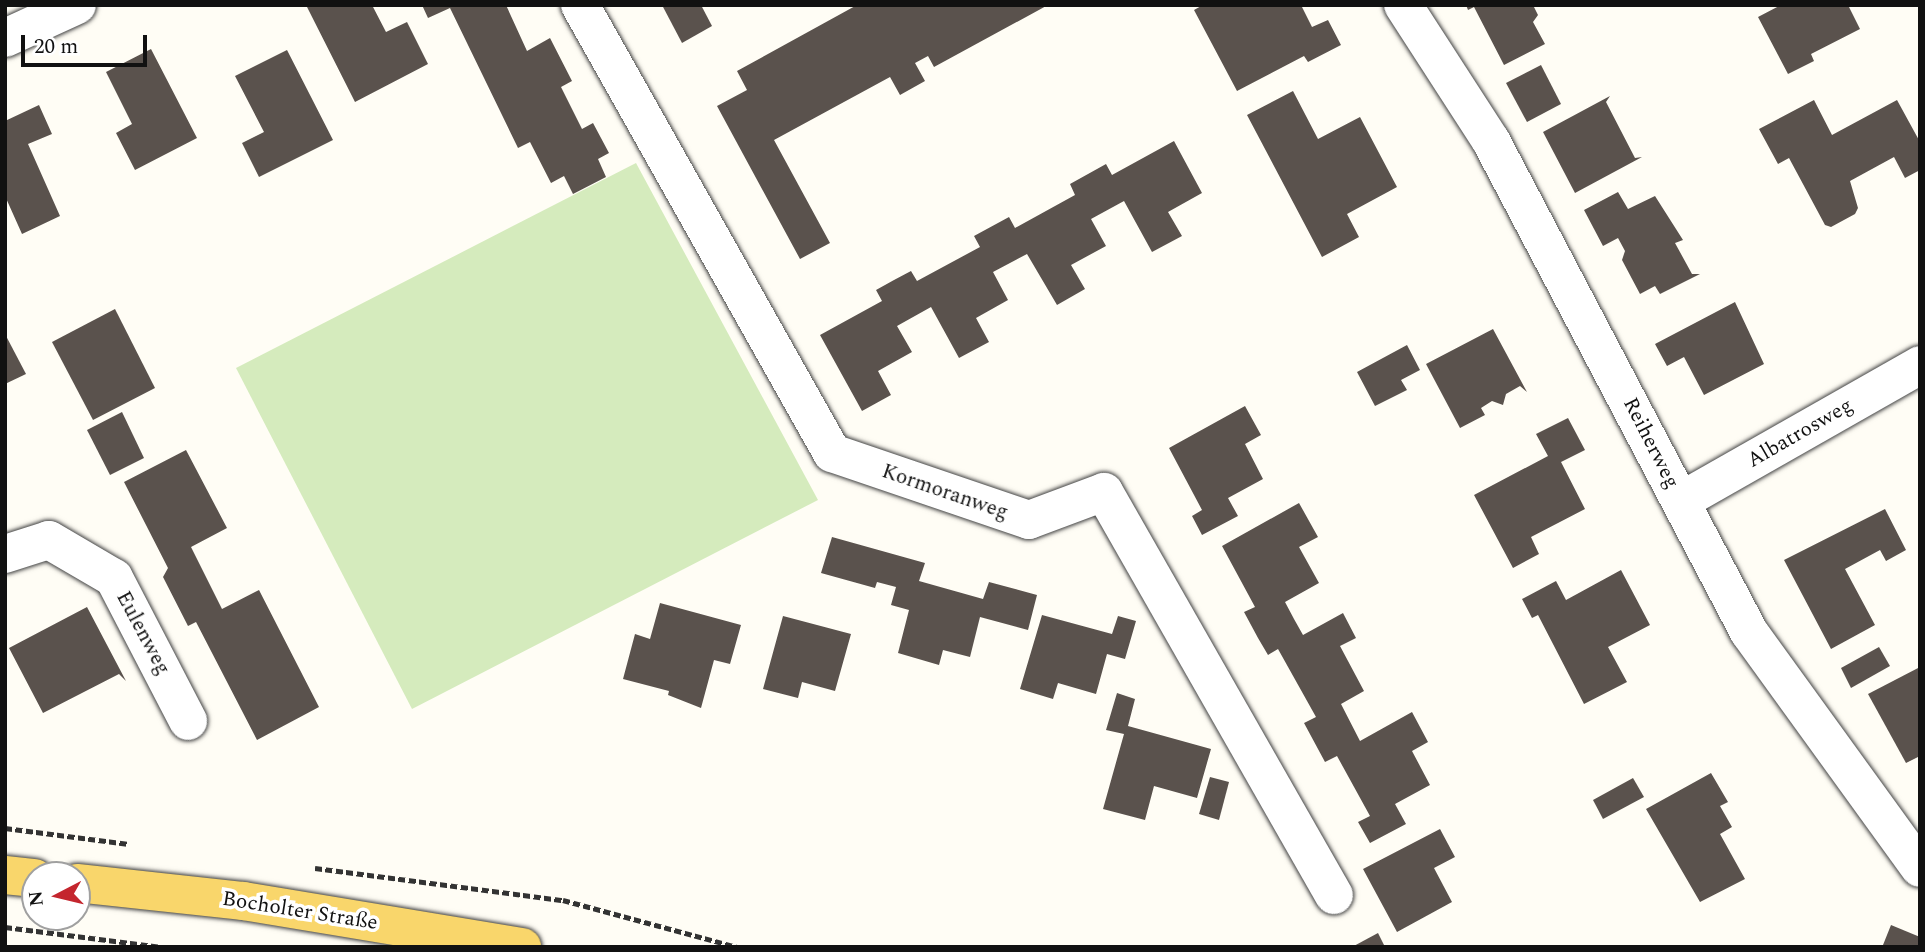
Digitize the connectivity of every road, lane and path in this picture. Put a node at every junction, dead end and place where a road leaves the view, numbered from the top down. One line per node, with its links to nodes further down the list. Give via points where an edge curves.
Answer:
1 (77, 5): 4 (street)
2 (580, 5): 11 (street, Kormoranweg, via 832,453 1029,520 1104,492)
3 (1403, 5): 6 (street, Reiherweg, via 1491,141)
4 (5, 38)
5 (1920, 365): 6 (street, Albatrosweg)
6 (1681, 500): 9 (street, Reiherweg, via 1749,632)
7 (5, 554): 8 (street, Eulenweg, via 49,540 114,578)
8 (188, 721)
9 (1920, 868)
10 (91, 885): 14 (main road, Bocholter Straße, via 244,901)
11 (1334, 895)
12 (5, 927): 13 (path)
13 (162, 947)
14 (522, 947)

